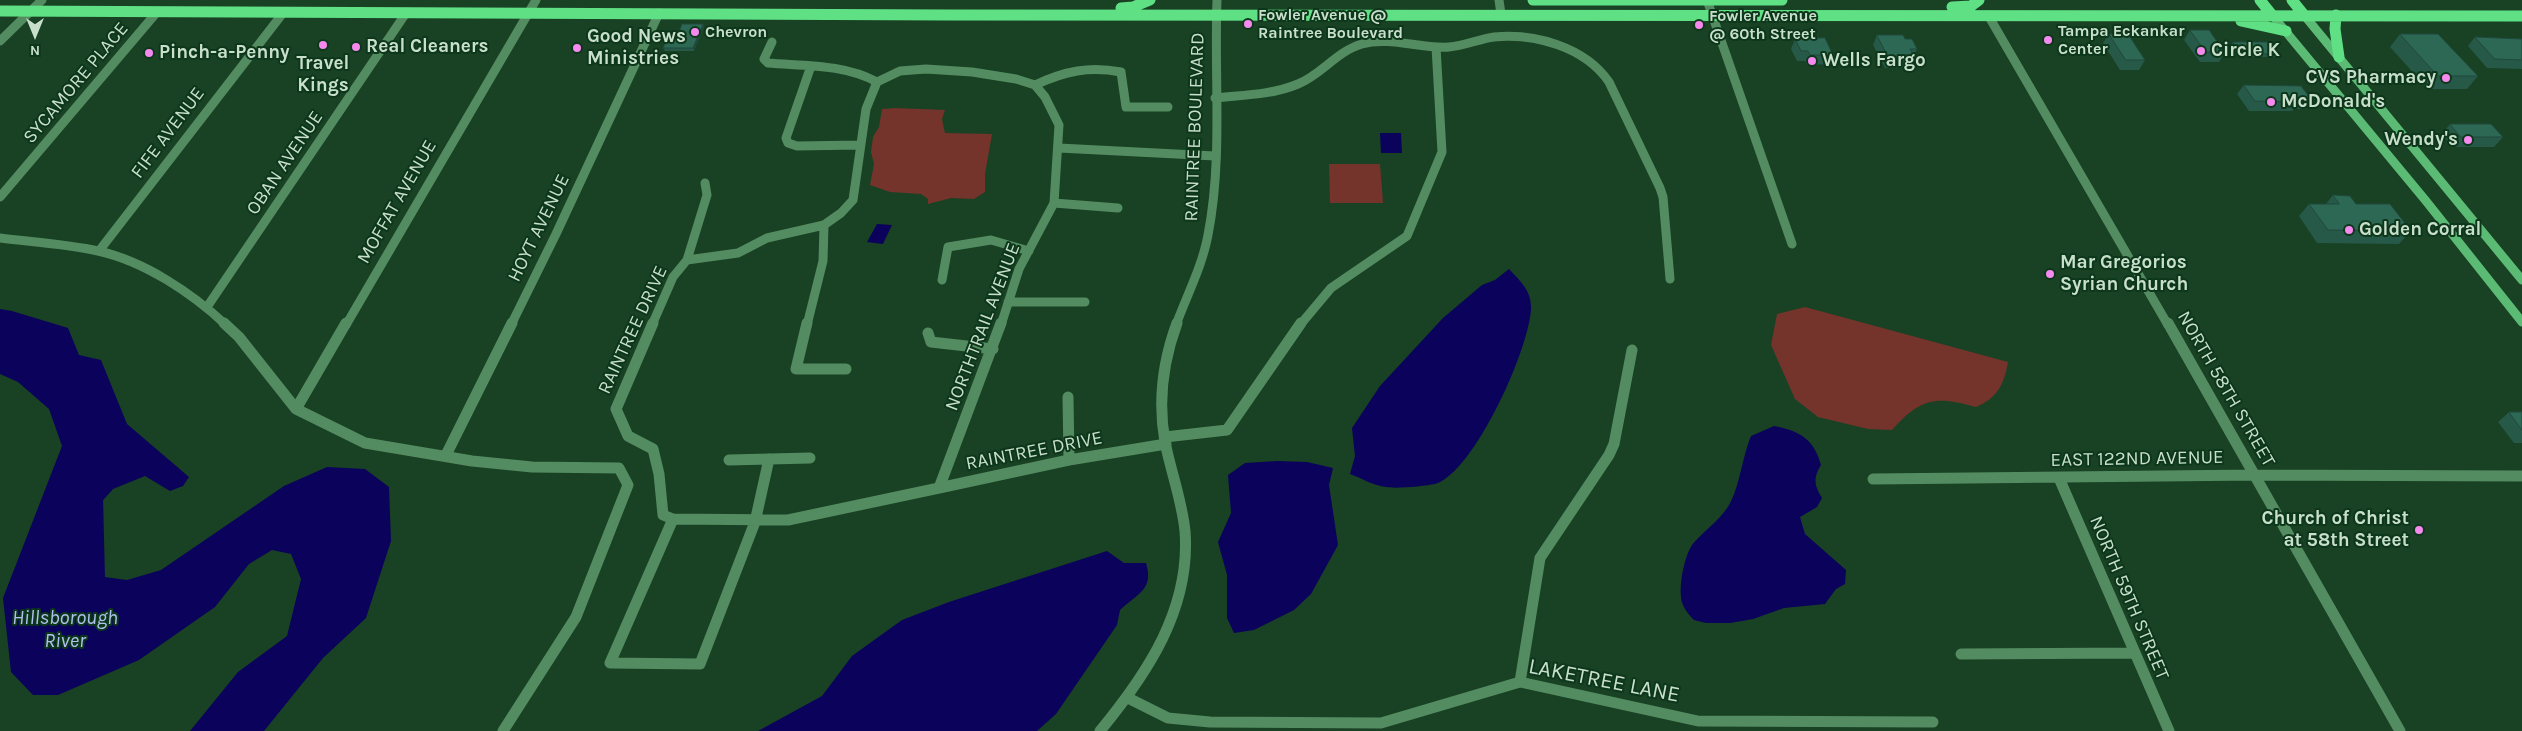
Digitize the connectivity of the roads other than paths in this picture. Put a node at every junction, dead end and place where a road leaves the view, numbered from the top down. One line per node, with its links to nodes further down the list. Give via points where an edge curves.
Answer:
1 (42, 0): 13 (street)
2 (536, 0): 17 (street, MOFFAT AVENUE)
3 (1150, 0): 22 (main road, via 1133,8 1057,8)
4 (1217, 0): 19 (street, RAINTREE BOULEVARD)
5 (1499, 0): 20 (street)
6 (1534, 0): 7 (main road)
7 (1707, 0): 8 (main road); 23 (street)
8 (1782, 0)
9 (1979, 0): 21 (main road, via 1971,6 1849,9)
10 (2260, 0): 25 (main road)
11 (2292, 0): 26 (main road)
12 (0, 11): 13 (main road)
13 (31, 11): 14 (main road); 31 (street)
14 (157, 12): 15 (main road); 44 (street, SYCAMORE PLACE)
15 (282, 12): 16 (main road); 50 (street, FIFE AVENUE)
16 (406, 13): 17 (main road); 58 (street, OBAN AVENUE)
17 (529, 13): 18 (main road); 65 (street, MOFFAT AVENUE)
18 (659, 14): 22 (main road); 67 (street, HOYT AVENUE, via 556,234)
19 (1216, 14): 20 (main road); 22 (main road); 38 (street, RAINTREE BOULEVARD)
20 (1500, 14): 23 (main road)
21 (1844, 14): 23 (main road); 24 (main road)
22 (949, 15)
23 (1713, 15): 49 (street)
24 (1988, 15): 28 (main road); 72 (street, NORTH 58TH STREET)
25 (2272, 15): 26 (main road); 28 (main road); 30 (main road)
26 (2304, 15): 27 (main road); 34 (main road)
27 (2336, 15): 29 (main road); 34 (main road)
28 (2206, 16): 30 (main road)
29 (2522, 16)
30 (2286, 31): 59 (main road)
31 (0, 41)
32 (772, 42): 35 (street, via 764,58 768,63)
33 (1436, 47): 38 (street, via 1365,43 1351,47 1299,84 1273,92); 53 (street, via 1494,37 1531,38 1576,52 1600,69 1663,196); 66 (street, RAINTREE DRIVE, via 1442,152 1407,236 1331,288 1298,327 1227,430)
34 (2339, 57): 55 (main road)
35 (811, 66): 36 (street, via 844,69); 40 (street, via 786,138 788,143 798,146)
36 (877, 82): 37 (street, via 900,72 926,69 972,72); 40 (street, RAINTREE DRIVE, via 866,109)
37 (1035, 85): 39 (street, via 1074,68 1102,68 1121,72 1126,108); 41 (street, via 1046,98 1059,125)
38 (1215, 98): 42 (street, RAINTREE BOULEVARD)
39 (1168, 107)
40 (860, 145): 47 (street, RAINTREE DRIVE, via 852,200 841,214)
41 (1059, 148): 42 (street); 45 (street, NORTHTRAIL AVENUE)
42 (1214, 156): 66 (street, RAINTREE BOULEVARD, via 1208,235 1172,332 1164,372)
43 (705, 183): 52 (street, via 707,194)
44 (0, 196)
45 (1054, 203): 46 (street); 51 (street, NORTHTRAIL AVENUE)
46 (1118, 208)
47 (824, 225): 52 (street, RAINTREE DRIVE, via 767,238 738,253); 63 (street, via 823,261 796,369)
48 (0, 238): 50 (street)
49 (1792, 244)
50 (99, 251): 58 (street, via 153,272)
51 (1029, 251): 54 (street, via 991,240 948,247); 56 (street, NORTHTRAIL AVENUE)
52 (687, 260): 77 (street, RAINTREE DRIVE, via 673,277 616,409 628,436 653,449 663,514)
53 (1670, 279)
54 (942, 280)
55 (2522, 280)
56 (1008, 302): 57 (street); 61 (street, NORTHTRAIL AVENUE)
57 (1085, 302)
58 (207, 307): 65 (street, via 239,337)
59 (2522, 322)
60 (928, 333): 61 (street, via 931,342)
61 (992, 349): 76 (street, NORTHTRAIL AVENUE)
62 (1632, 350): 81 (street, via 1610,455 1540,558)
63 (846, 369)
64 (1068, 397): 71 (street)
65 (296, 409): 67 (street, via 365,442)
66 (1165, 441): 71 (street, RAINTREE DRIVE); 82 (street, RAINTREE BOULEVARD, via 1185,531 1182,582 1178,603 1161,646)
67 (446, 455): 84 (street, via 532,467 619,468 628,485 576,617)
68 (810, 458): 69 (street)
69 (769, 459): 70 (street); 78 (street)
70 (729, 460)
71 (1069, 460): 76 (street, RAINTREE DRIVE)
72 (2256, 475): 73 (street, EAST 122ND AVENUE); 74 (street, EAST 122ND AVENUE); 87 (street, NORTH 58TH STREET)
73 (2522, 476)
74 (2059, 478): 75 (street, EAST 122ND AVENUE); 79 (street, NORTH 59TH STREET)
75 (1873, 479)
76 (939, 488): 78 (street, RAINTREE DRIVE, via 788,520)
77 (673, 519): 78 (street, RAINTREE DRIVE); 78 (street, via 610,663 700,664)
78 (755, 522)
79 (2134, 653): 80 (street); 86 (street, NORTH 59TH STREET)
80 (1961, 654)
81 (1520, 682): 82 (street, LAKETREE LANE, via 1381,723 1210,722 1168,718); 83 (street, LAKETREE LANE, via 1698,721)
82 (1128, 698): 85 (street, RAINTREE BOULEVARD)
83 (1933, 722)
84 (503, 731)
85 (1100, 731)
86 (2169, 731)
87 (2400, 731)

